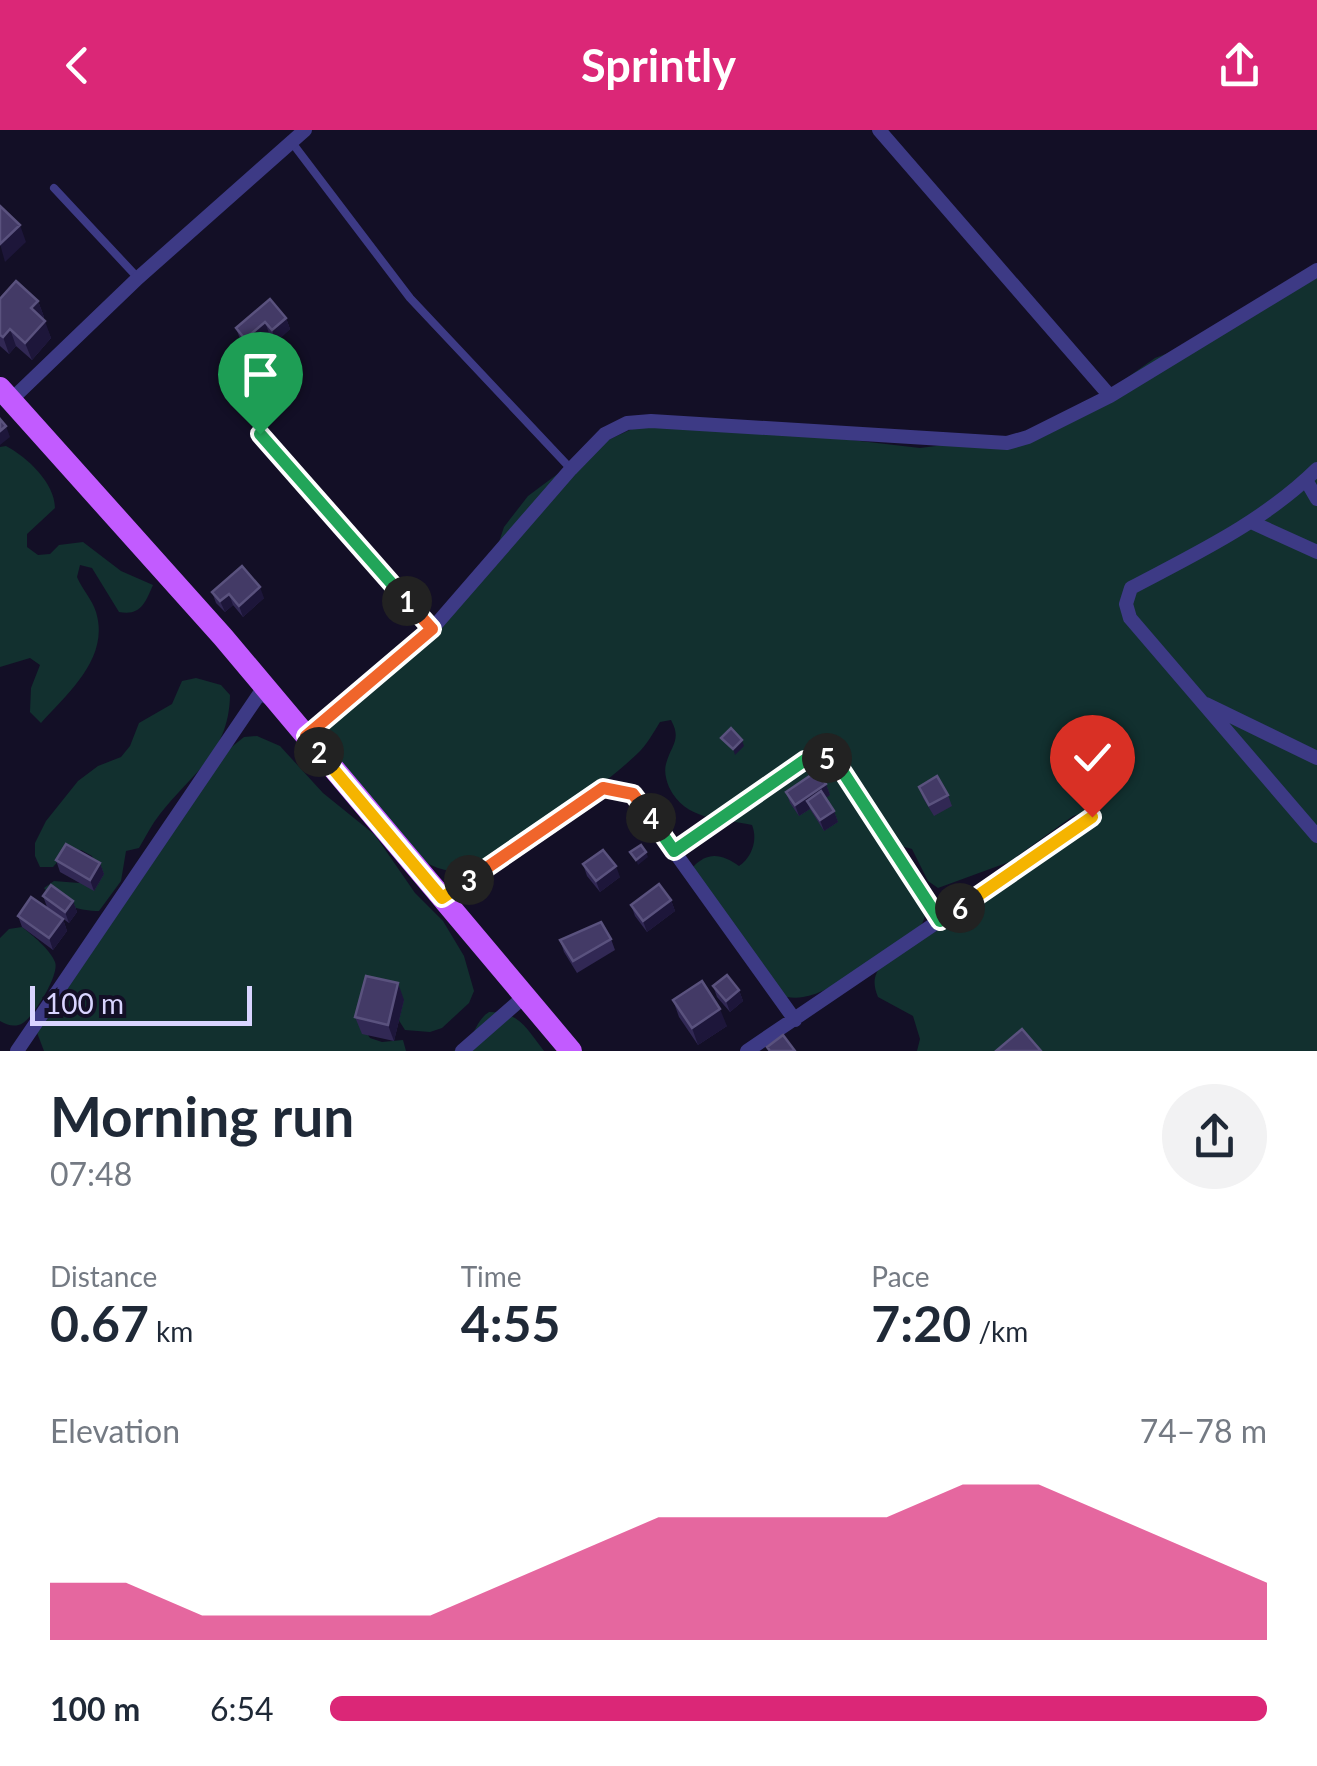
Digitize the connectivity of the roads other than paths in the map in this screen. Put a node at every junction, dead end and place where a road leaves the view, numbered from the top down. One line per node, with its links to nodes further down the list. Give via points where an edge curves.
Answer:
1 (305, 130): 3 (street)
2 (879, 130): 8 (street)
3 (290, 140): 6 (street); 10 (lane, via 410,298)
4 (54, 188): 6 (lane)
5 (1317, 270): 8 (street)
6 (138, 278): 7 (street)
7 (6, 394): 17 (main road)
8 (1110, 396): 10 (street, via 1008,442 627,423 605,434)
9 (260, 434): 15 (lane)
10 (571, 469): 15 (street)
11 (1311, 475): 12 (street); 13 (street)
12 (1317, 499)
13 (1251, 522): 14 (street); 16 (street, via 1131,588 1126,604 1130,618)
14 (1317, 552)
15 (432, 629): 18 (street)
16 (1202, 702): 19 (street); 21 (street)
17 (279, 704): 18 (main road); 27 (street, via 260,693)
18 (306, 736): 23 (main road)
19 (1317, 758)
20 (1092, 817): 24 (street)
21 (1317, 836)
22 (674, 851): 23 (street, via 633,794 603,788); 24 (street, via 805,760 823,756 839,766); 26 (street)
23 (442, 898): 25 (main road)
24 (940, 921): 26 (street)
25 (528, 1000): 28 (street); 29 (main road)
26 (795, 1020): 30 (street)
27 (17, 1051)
28 (462, 1051)
29 (571, 1051)
30 (746, 1051)

